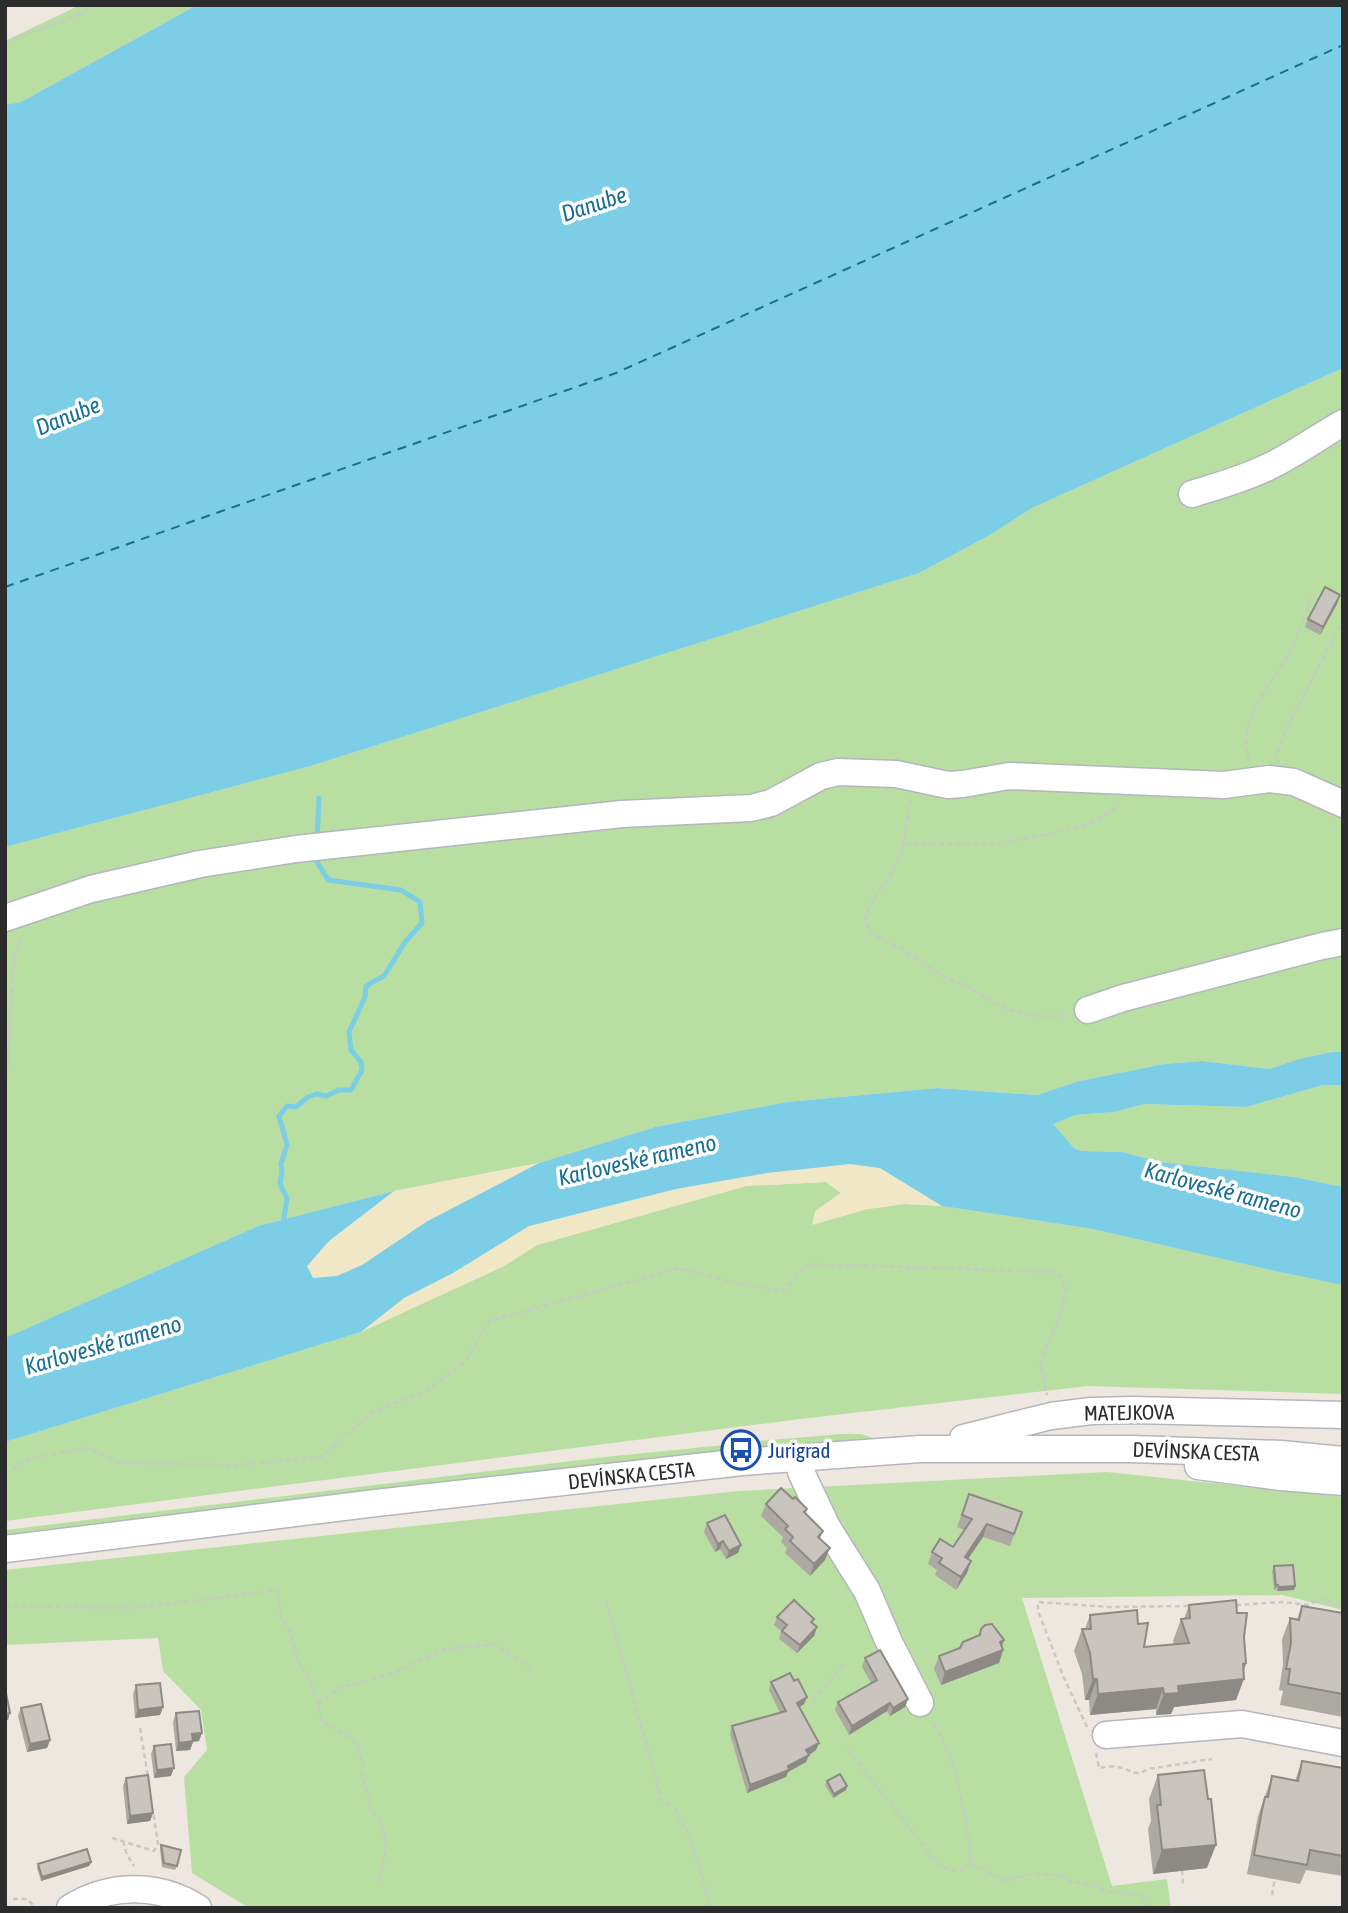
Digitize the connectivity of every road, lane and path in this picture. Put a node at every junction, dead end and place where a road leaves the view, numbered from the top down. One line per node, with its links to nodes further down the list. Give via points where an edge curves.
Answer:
1 (96, 5): 2 (path)
2 (5, 43)
3 (1343, 423): 4 (street, via 1268,467)
4 (1192, 494)
5 (1312, 595): 8 (path, via 1288,654 1253,710 1246,732 1244,747)
6 (1343, 619): 8 (path)
7 (923, 779): 8 (street, via 948,785 1009,776 1224,785); 11 (path, via 911,800); 12 (street, via 838,772 751,808 622,814 334,844 200,864 91,889)
8 (1262, 780): 10 (street, via 1294,782)
9 (1128, 799): 11 (path, via 1093,823 1034,837 996,844)
10 (1343, 804)
11 (904, 844): 14 (path, via 866,915 869,932 1007,1009 1052,1017)
12 (16, 925): 15 (path)
13 (1343, 942): 14 (street)
14 (1088, 1010)
15 (6, 1076)
16 (1049, 1405): 23 (path, via 1040,1361 1067,1289 1057,1272 808,1264 782,1291 680,1268 489,1321 465,1362 425,1392 374,1411 321,1457 238,1465 120,1463 89,1448 32,1458)
17 (1141, 1410): 18 (street, MATEJKOVA); 19 (street); 20 (street, MATEJKOVA, via 1051,1416)
18 (1343, 1415)
19 (1132, 1448): 20 (street, DEVÍNSKA CESTA); 22 (street, DEVÍNSKA CESTA); 24 (street, MATEJKOVA, via 1163,1461)
20 (920, 1449): 21 (street, DEVÍNSKA CESTA)
21 (800, 1458): 25 (street, DEVÍNSKA CESTA); 34 (street, via 801,1472 827,1527 867,1591)
22 (1343, 1460)
23 (5, 1474)
24 (1343, 1482)
25 (5, 1549)
26 (606, 1601): 56 (path, via 663,1800 675,1809 690,1837)
27 (5, 1606): 35 (path, via 134,1608 278,1590 281,1616)
28 (1196, 1606): 37 (path, via 1038,1602 1064,1678)
29 (1234, 1606): 30 (path, via 1310,1605 1319,1598)
30 (1343, 1609)
31 (846, 1662): 33 (path)
32 (530, 1668): 35 (path, via 495,1644 445,1649 389,1675 342,1687)
33 (813, 1701)
34 (920, 1703): 45 (path, via 954,1768)
35 (318, 1704): 49 (path, via 321,1720 353,1739 363,1763 362,1775 386,1845)
36 (140, 1728): 41 (path)
37 (1097, 1738): 38 (street, via 1242,1724); 40 (path, via 1099,1768 1122,1767 1141,1773)
38 (1343, 1743)
39 (847, 1749): 45 (path, via 939,1865 956,1872)
40 (1212, 1759)
41 (148, 1779)
42 (152, 1805): 44 (path, via 158,1843 154,1851)
43 (112, 1838): 44 (path)
44 (123, 1841): 47 (path)
45 (971, 1863): 57 (path, via 1007,1881 1032,1874 1062,1875 1105,1891 1142,1895)
46 (1181, 1863): 50 (path)
47 (134, 1867)
48 (1276, 1870): 51 (path)
49 (379, 1881)
50 (1183, 1884)
51 (1272, 1895)
52 (13, 1899): 53 (path, via 27,1899)
53 (36, 1908)
54 (70, 1908): 55 (street, via 87,1898 133,1889 164,1893)
55 (198, 1908)
56 (710, 1908)
57 (1146, 1908)

